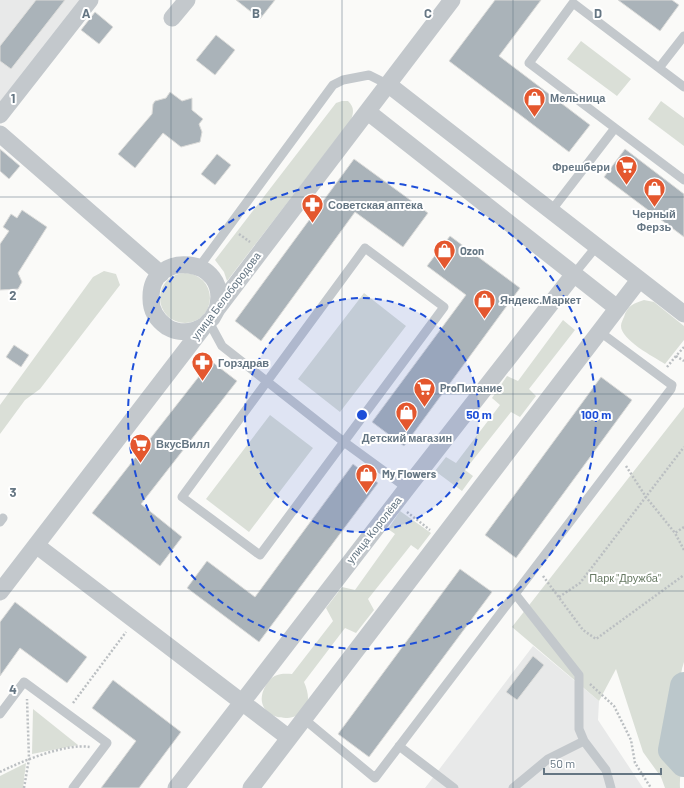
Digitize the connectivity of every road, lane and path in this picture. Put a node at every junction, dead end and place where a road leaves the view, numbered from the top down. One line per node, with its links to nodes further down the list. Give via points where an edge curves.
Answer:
1 (90, 0): 10 (street)
2 (187, 0): 4 (street)
3 (452, 0): 7 (street, улица Белобородова)
4 (172, 18)
5 (684, 36): 6 (lane)
6 (660, 68): 8 (lane); 11 (lane, via 573,3 529,63)
7 (389, 85): 9 (street, улица Белобородова); 14 (street); 16 (lane, via 369,75 343,80 333,85)
8 (684, 87)
9 (368, 112): 18 (street); 22 (street, улица Белобородова)
10 (0, 115)
11 (615, 128): 13 (lane); 14 (lane)
12 (0, 134): 17 (street)
13 (684, 180)
14 (551, 211): 15 (street)
15 (596, 247): 18 (lane); 19 (street)
16 (199, 267): 17 (street, via 182,264 170,267); 22 (street, via 212,277 217,287 219,298)
17 (161, 274): 22 (street, via 154,283 151,295 152,307 157,318 176,331 188,332)
18 (574, 274): 20 (street); 30 (street, улица Королёва)
19 (639, 280): 20 (street); 21 (street)
20 (617, 308): 23 (street)
21 (684, 314)
22 (210, 319): 26 (lane, via 222,346); 36 (street, улица Белобородова)
23 (600, 332): 29 (lane, via 672,385 672,390); 35 (street)
24 (684, 347): 25 (path, via 676,356)
25 (684, 361)
26 (267, 381): 27 (lane); 27 (lane, via 182,496 260,555); 27 (lane, via 365,248 444,307)
27 (344, 442): 30 (lane)
28 (684, 447): 31 (path)
29 (620, 457): 31 (path); 38 (lane)
30 (407, 488): 32 (street, улица Королёва)
31 (646, 497): 34 (path); 42 (path, via 580,583)
32 (395, 503): 35 (path); 46 (street, улица Королёва)
33 (684, 527): 34 (path)
34 (675, 533): 37 (path)
35 (441, 539): 49 (street)
36 (36, 546): 40 (street, улица Белобородова); 43 (street)
37 (684, 550)
38 (536, 567): 41 (lane); 42 (path)
39 (684, 575): 42 (path, via 596,639 583,630)
40 (0, 592)
41 (516, 595): 51 (lane, via 579,675 580,728); 52 (lane)
42 (559, 597)
43 (134, 620): 46 (street); 47 (path)
44 (23, 684): 47 (lane, via 24,682); 48 (lane); 54 (path, via 28,714)
45 (603, 695): 63 (path, via 614,706 631,740 635,763)
46 (242, 702): 50 (street); 58 (street, улица Королёва)
47 (66, 712): 53 (lane, via 107,743)
48 (0, 714)
49 (304, 719): 50 (street); 52 (lane, via 375,778)
50 (289, 738): 59 (street)
51 (584, 741): 61 (lane, via 548,759); 62 (lane, via 606,770)
52 (399, 746): 60 (lane)
53 (102, 749): 54 (path, via 81,747); 57 (lane)
54 (29, 759): 55 (path); 56 (path)
55 (0, 772)
56 (24, 788)
57 (72, 788)
58 (176, 788)
59 (251, 788)
60 (454, 788)
61 (513, 788)
62 (611, 788)
63 (651, 788)

